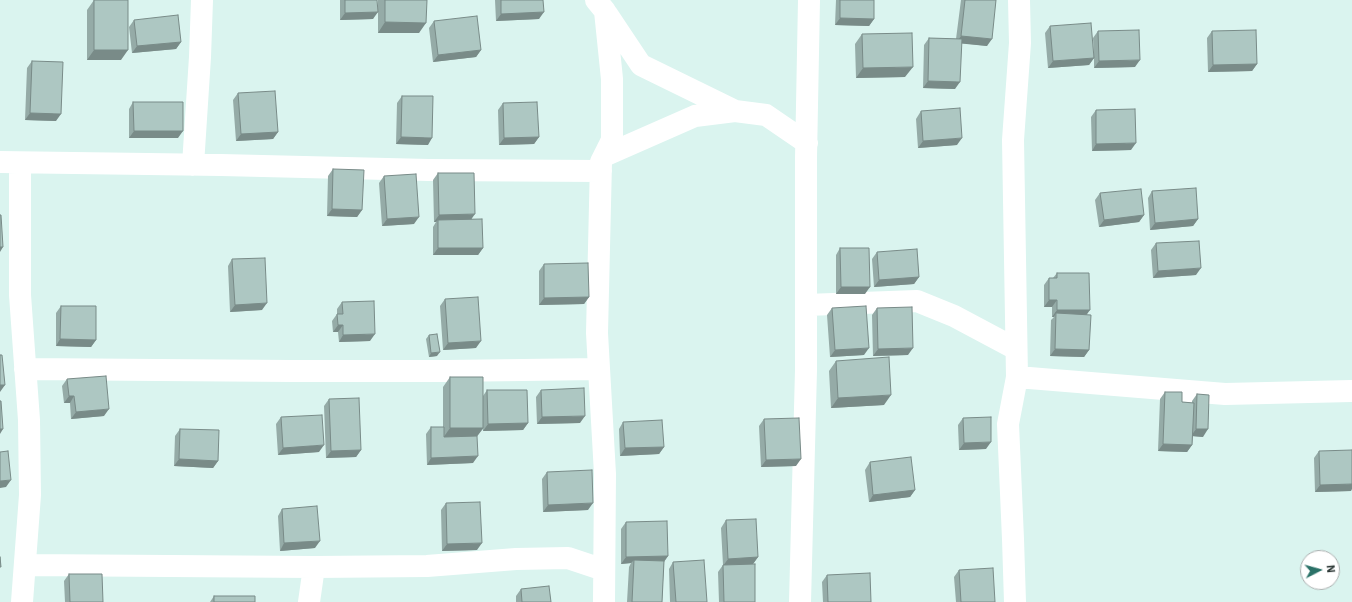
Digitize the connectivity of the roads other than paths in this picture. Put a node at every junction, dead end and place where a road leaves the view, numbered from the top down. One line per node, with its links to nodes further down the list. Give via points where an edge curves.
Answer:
1 (202, 0): 9 (street)
2 (809, 0): 6 (street)
3 (1020, 0): 11 (street, via 1020,43 1013,140)
4 (600, 6): 5 (street, via 641,65); 8 (street, via 612,79 612,140)
5 (735, 111): 6 (street, via 766,115); 8 (street, via 695,116)
6 (807, 143): 10 (street)
7 (10, 162): 9 (street); 12 (street)
8 (603, 164): 9 (street, via 429,170); 13 (street, via 597,333)
9 (193, 165)
10 (806, 305): 11 (street, via 917,301 954,316); 22 (street)
11 (1016, 349): 14 (street)
12 (25, 369): 13 (street); 16 (street, via 30,494)
13 (599, 369): 18 (street, via 605,474)
14 (1017, 377): 15 (street, via 1225,394); 23 (street, via 1008,424)
15 (1352, 391)
16 (25, 565): 17 (street); 19 (street)
17 (314, 567): 18 (street, via 427,566 568,558); 20 (street)
18 (604, 570): 21 (street)
19 (22, 602)
20 (309, 602)
21 (604, 602)
22 (800, 602)
23 (1014, 602)

